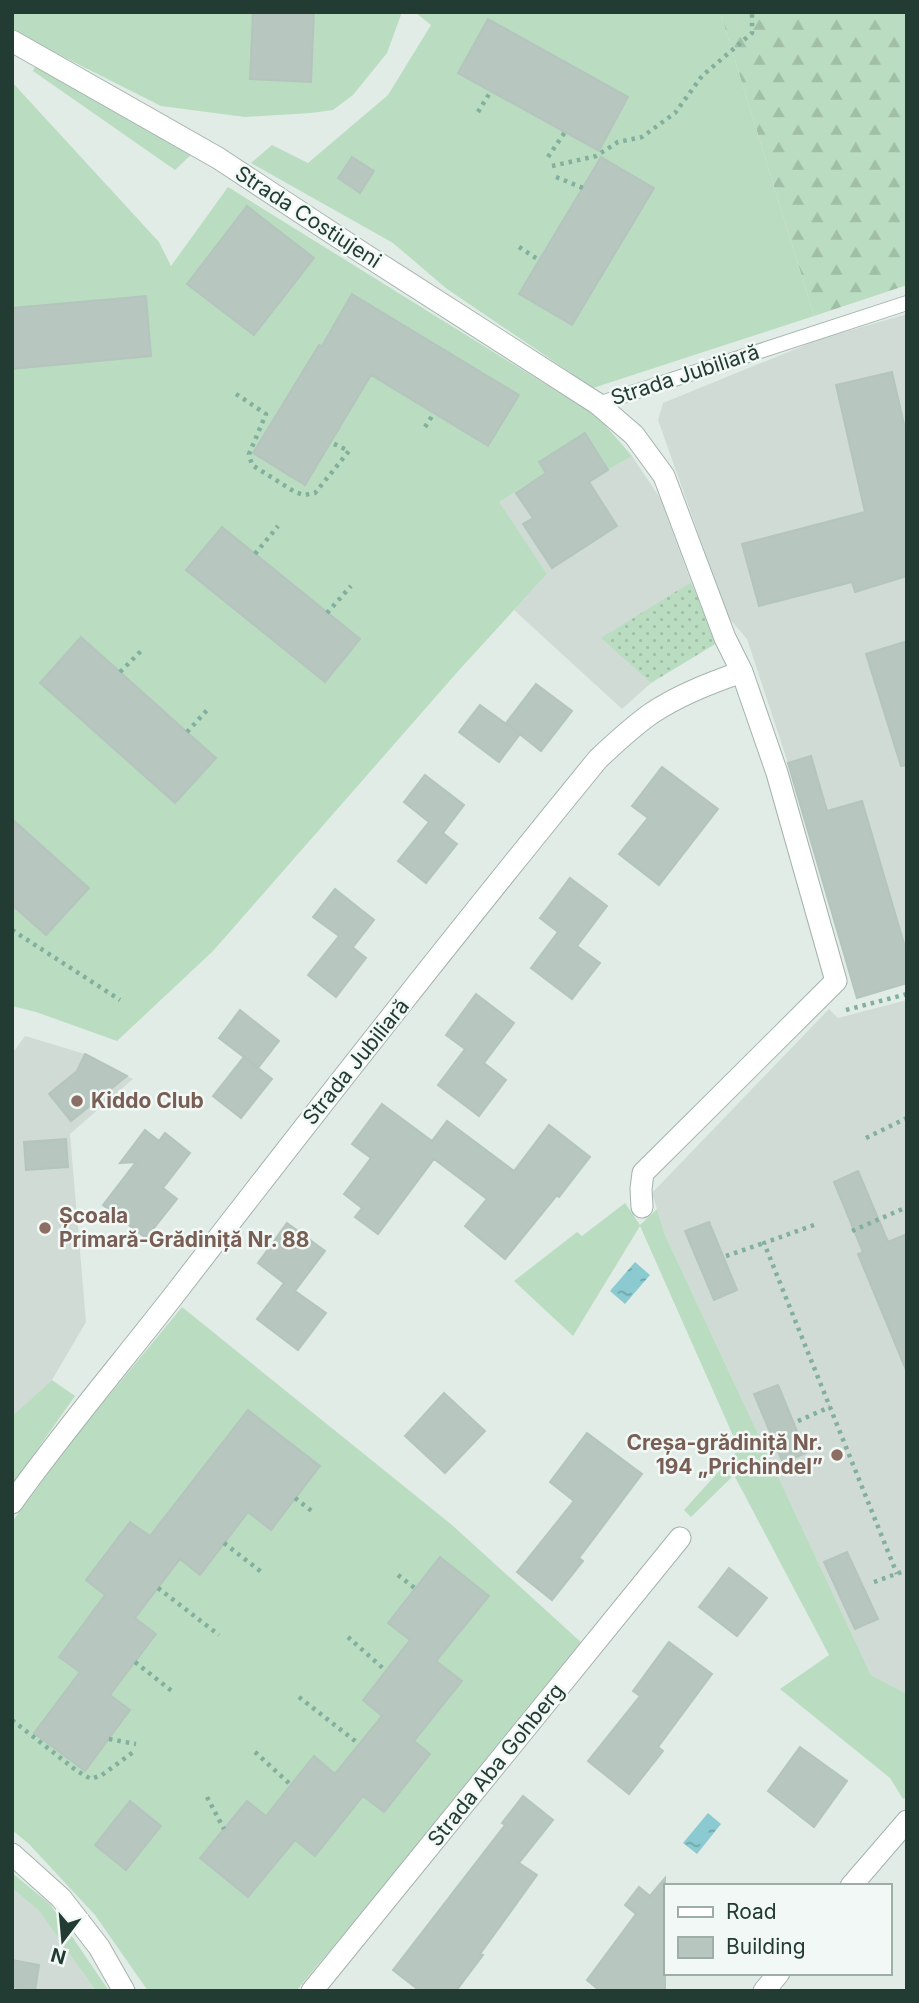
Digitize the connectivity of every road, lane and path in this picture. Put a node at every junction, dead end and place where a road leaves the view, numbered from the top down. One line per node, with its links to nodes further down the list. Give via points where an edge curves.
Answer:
1 (752, 12): 7 (path, via 752,33 702,76 675,113 642,137 618,142 596,156)
2 (12, 41): 14 (street, Strada Costiujeni, via 218,158)
3 (491, 91): 4 (path)
4 (478, 112)
5 (565, 132): 6 (path)
6 (548, 157)
7 (552, 166)
8 (556, 177): 9 (path)
9 (583, 188)
10 (519, 247): 11 (path)
11 (539, 260)
12 (907, 303): 14 (lane, Strada Jubiliară)
13 (236, 394): 17 (path, via 266,414 249,454 252,465 295,492 314,494 349,451)
14 (598, 404): 24 (street, Strada Jubiliară, via 634,435 664,476)
15 (434, 413): 16 (path)
16 (425, 427)
17 (330, 442)
18 (278, 526): 19 (path)
19 (254, 554)
20 (351, 586): 21 (path)
21 (327, 613)
22 (142, 649): 23 (path)
23 (120, 672)
24 (742, 672): 33 (street, Strada Jubiliară, via 777,774 836,981 643,1173); 42 (street, Strada Jubiliară, via 652,713 598,759)
25 (209, 708): 26 (path)
26 (187, 732)
27 (12, 930): 29 (path)
28 (907, 994): 30 (path)
29 (120, 1000)
30 (845, 1011)
31 (907, 1118): 32 (path)
32 (866, 1138)
33 (642, 1207)
34 (907, 1207): 36 (path)
35 (814, 1225): 37 (path)
36 (852, 1231)
37 (764, 1243): 38 (path); 39 (path)
38 (726, 1256)
39 (830, 1407): 40 (path); 49 (path)
40 (798, 1420)
41 (295, 1498): 43 (path)
42 (12, 1503)
43 (313, 1512)
44 (680, 1538): 71 (street, Strada Aba Gohberg)
45 (224, 1543): 47 (path)
46 (907, 1570): 49 (path)
47 (264, 1574)
48 (398, 1574): 52 (path)
49 (897, 1574): 50 (path)
50 (874, 1582)
51 (158, 1588): 53 (path)
52 (416, 1588)
53 (219, 1635)
54 (348, 1637): 56 (path)
55 (135, 1662): 57 (path)
56 (386, 1671)
57 (173, 1692)
58 (299, 1697): 61 (path)
59 (12, 1720): 60 (path, via 91,1779 136,1747)
60 (109, 1739)
61 (359, 1744)
62 (255, 1752): 63 (path)
63 (291, 1785)
64 (207, 1797): 66 (path)
65 (907, 1821): 68 (street)
66 (224, 1829)
67 (12, 1854): 70 (street, via 61,1898 99,1947)
68 (853, 1884)
69 (777, 1975): 72 (street)
70 (124, 1991)
71 (312, 1991)
72 (764, 1991)

